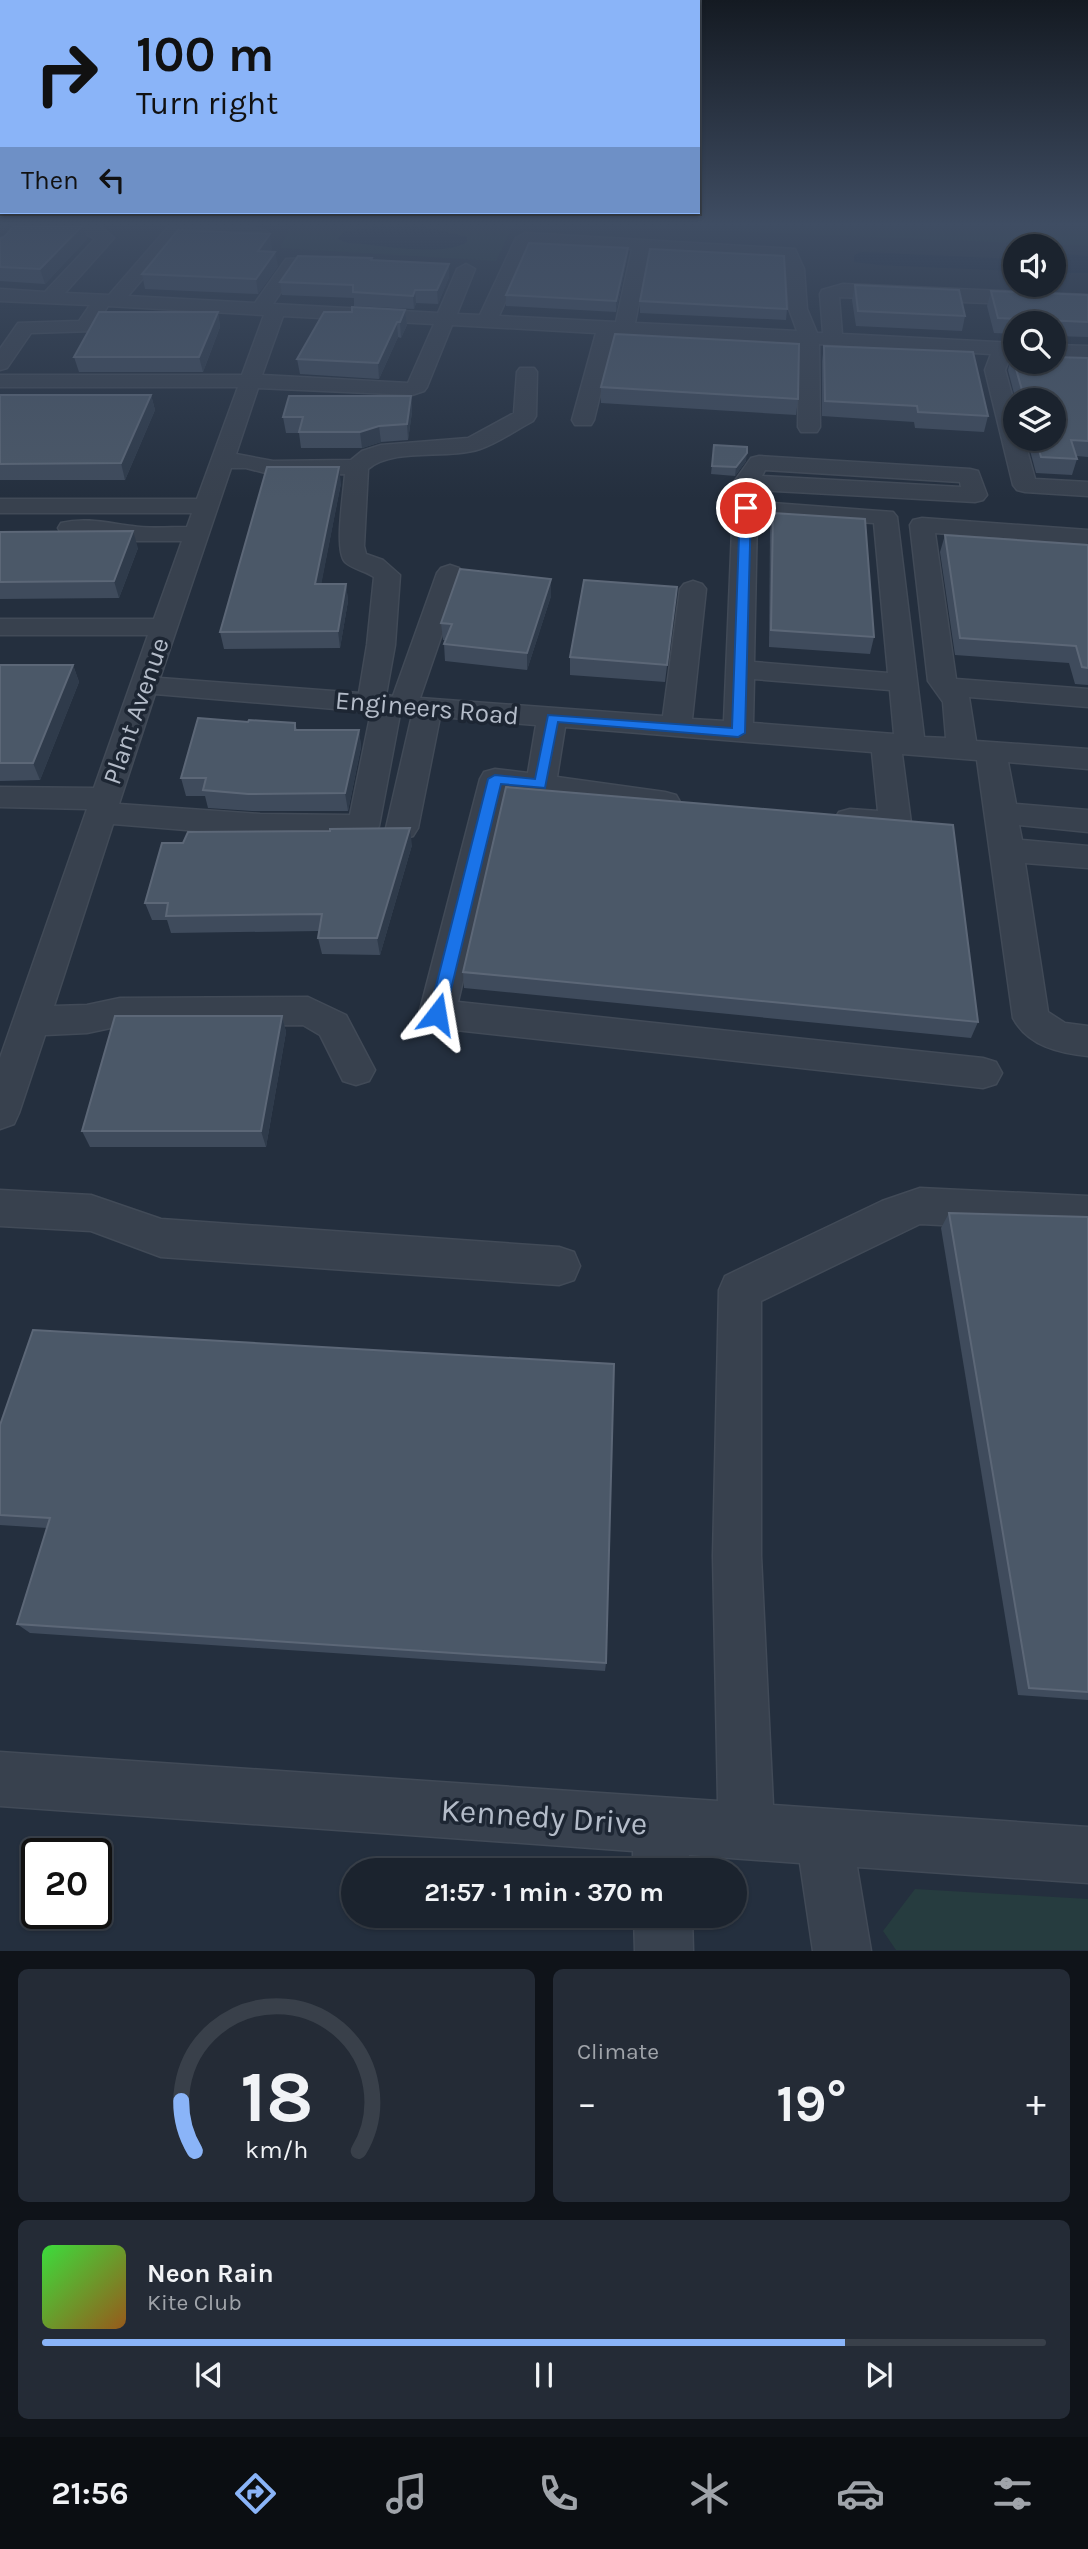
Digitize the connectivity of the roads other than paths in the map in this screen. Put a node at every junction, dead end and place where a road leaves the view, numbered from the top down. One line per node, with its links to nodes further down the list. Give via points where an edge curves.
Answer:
1 (94, 317): 10 (street)
2 (265, 317): 22 (street, Plant Avenue)
3 (412, 317): 8 (street)
4 (489, 317): 9 (street)
5 (619, 317): 11 (street)
6 (801, 317): 12 (street)
7 (831, 317): 13 (street)
8 (447, 319): 9 (street); 22 (street, via 417,387)
9 (487, 321): 11 (street)
10 (85, 327): 18 (street, via 24,327); 21 (street)
11 (615, 328): 12 (street); 24 (street)
12 (809, 338): 13 (street); 25 (street)
13 (833, 339): 14 (street)
14 (1003, 349)
15 (1066, 351): 16 (street)
16 (1088, 352)
17 (1003, 358): 28 (street, via 995,370 1025,485)
18 (0, 364)
19 (527, 372): 27 (street, via 525,416 474,444 381,452)
20 (0, 381): 21 (street)
21 (56, 381): 22 (street)
22 (248, 388): 23 (street, via 83,400); 26 (street, Plant Avenue)
23 (0, 400)
24 (583, 420)
25 (809, 427)
26 (222, 461): 27 (street, via 273,468); 31 (street, Plant Avenue)
27 (357, 467): 45 (street, via 352,547 355,558 387,575 381,645)
28 (1088, 489)
29 (746, 495): 29 (street, via 948,494 975,495 970,476 759,463); 40 (street); 41 (street, via 885,517)
30 (0, 506): 31 (street)
31 (206, 506): 33 (street, Plant Avenue)
32 (0, 528): 33 (street)
33 (196, 534): 38 (street, Plant Avenue)
34 (1088, 537): 43 (street, via 922,525 942,681)
35 (450, 573): 45 (street)
36 (693, 589): 47 (street)
37 (0, 626): 38 (street)
38 (160, 638): 39 (street); 42 (street, Plant Avenue)
39 (0, 651)
40 (740, 669): 41 (street); 48 (street)
41 (903, 683): 49 (street)
42 (144, 685): 45 (street, Engineers Road); 55 (street, Plant Avenue)
43 (948, 687): 44 (street); 50 (street)
44 (1088, 698)
45 (397, 705): 46 (street, Engineers Road); 55 (street, via 363,826 260,825); 59 (street)
46 (552, 718): 47 (street, Engineers Road); 52 (street)
47 (676, 728): 48 (street, Engineers Road)
48 (738, 733): 49 (street, Engineers Road)
49 (898, 746): 50 (street, Engineers Road); 57 (street, via 895,823)
50 (976, 752): 51 (street, Engineers Road); 56 (street)
51 (1088, 759)
52 (541, 785): 54 (street); 65 (street, via 495,779 437,1014)
53 (0, 797): 55 (street)
54 (687, 805)
55 (103, 806): 62 (street, Plant Avenue)
56 (1002, 814): 58 (street); 60 (street)
57 (825, 818)
58 (1088, 821)
59 (402, 828)
60 (1007, 850): 61 (street); 63 (street, via 1031,1018 1044,1032)
61 (1088, 857)
62 (31, 1021): 64 (street, via 87,1019 120,1012 308,1012 333,1025); 66 (street, Plant Avenue)
63 (1088, 1041)
64 (356, 1070)
65 (983, 1073)
66 (3, 1093)
67 (0, 1208): 69 (street, via 90,1213 161,1238)
68 (1088, 1214): 71 (street, via 920,1206 740,1290 737,1556)
69 (559, 1266)
70 (0, 1779): 73 (street, Kennedy Drive)
71 (746, 1830): 72 (street, Kennedy Drive); 73 (street, Kennedy Drive)
72 (824, 1836): 74 (street, Kennedy Drive); 77 (street)
73 (660, 1848)
74 (1088, 1855)
75 (663, 1928): 76 (street)
76 (664, 1951)
77 (842, 1951)

